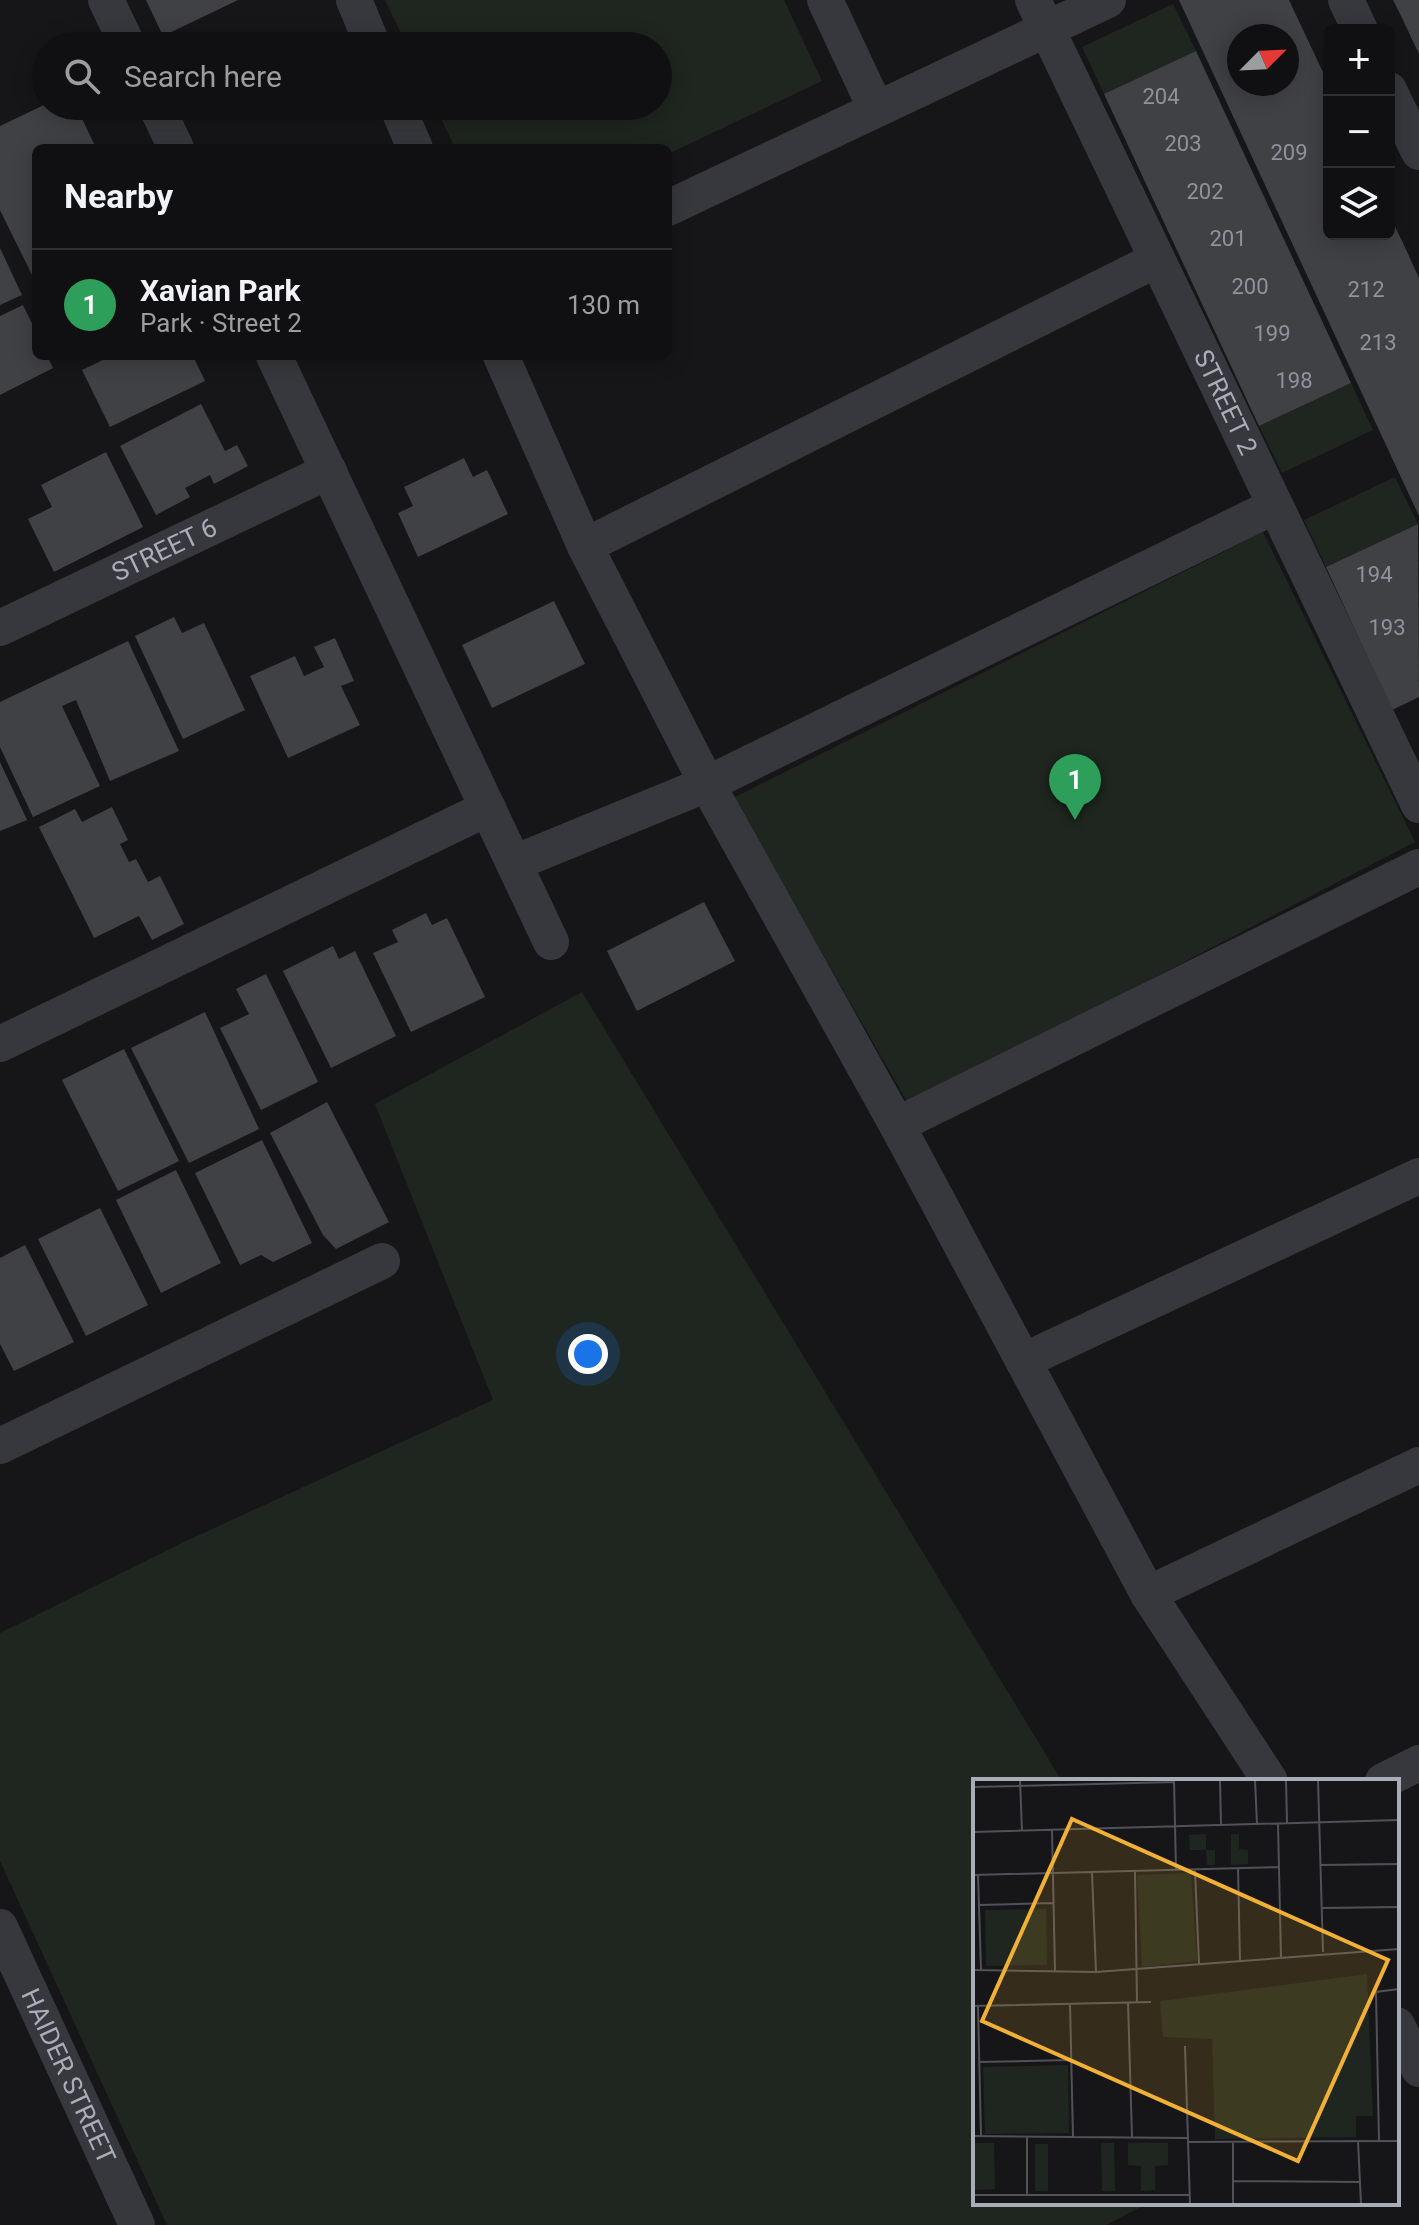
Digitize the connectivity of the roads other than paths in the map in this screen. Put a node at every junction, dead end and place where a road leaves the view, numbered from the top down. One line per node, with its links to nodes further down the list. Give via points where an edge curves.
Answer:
1 (106, 0): 8 (street)
2 (354, 0): 9 (street)
3 (825, 0): 11 (street)
4 (1108, 0): 6 (street)
5 (1346, 0): 7 (street)
6 (1039, 14): 11 (street); 18 (street, STREET 2)
7 (1357, 24)
8 (121, 32)
9 (367, 32)
10 (1392, 96): 16 (street)
11 (876, 109): 17 (street)
12 (163, 120): 14 (street)
13 (403, 120): 15 (street)
14 (174, 144)
15 (413, 144)
16 (1419, 152)
17 (672, 206)
18 (1156, 260): 22 (street, STREET 2); 23 (street)
19 (276, 360): 21 (street)
20 (503, 360): 23 (street)
21 (329, 471): 24 (street, STREET 6); 28 (street)
22 (1275, 506): 25 (street, STREET 2); 26 (street)
23 (585, 546): 26 (street)
24 (0, 628)
25 (1406, 743): 27 (street, STREET 2)
26 (707, 784): 29 (street); 33 (street)
27 (1419, 805)
28 (488, 808): 29 (street); 32 (street)
29 (514, 863): 31 (street)
30 (1419, 867): 33 (street)
31 (551, 942)
32 (0, 1044)
33 (897, 1125): 36 (street)
34 (1419, 1176): 36 (street)
35 (382, 1261): 37 (street)
36 (1023, 1361): 39 (street)
37 (0, 1446)
38 (1419, 1465): 39 (street)
39 (1148, 1594): 41 (street)
40 (1419, 1763): 42 (street)
41 (1269, 1779)
42 (1387, 1779)
43 (0, 1927): 46 (street, HAIDER STREET)
44 (1399, 2029): 45 (street)
45 (1419, 2069)
46 (137, 2225)

